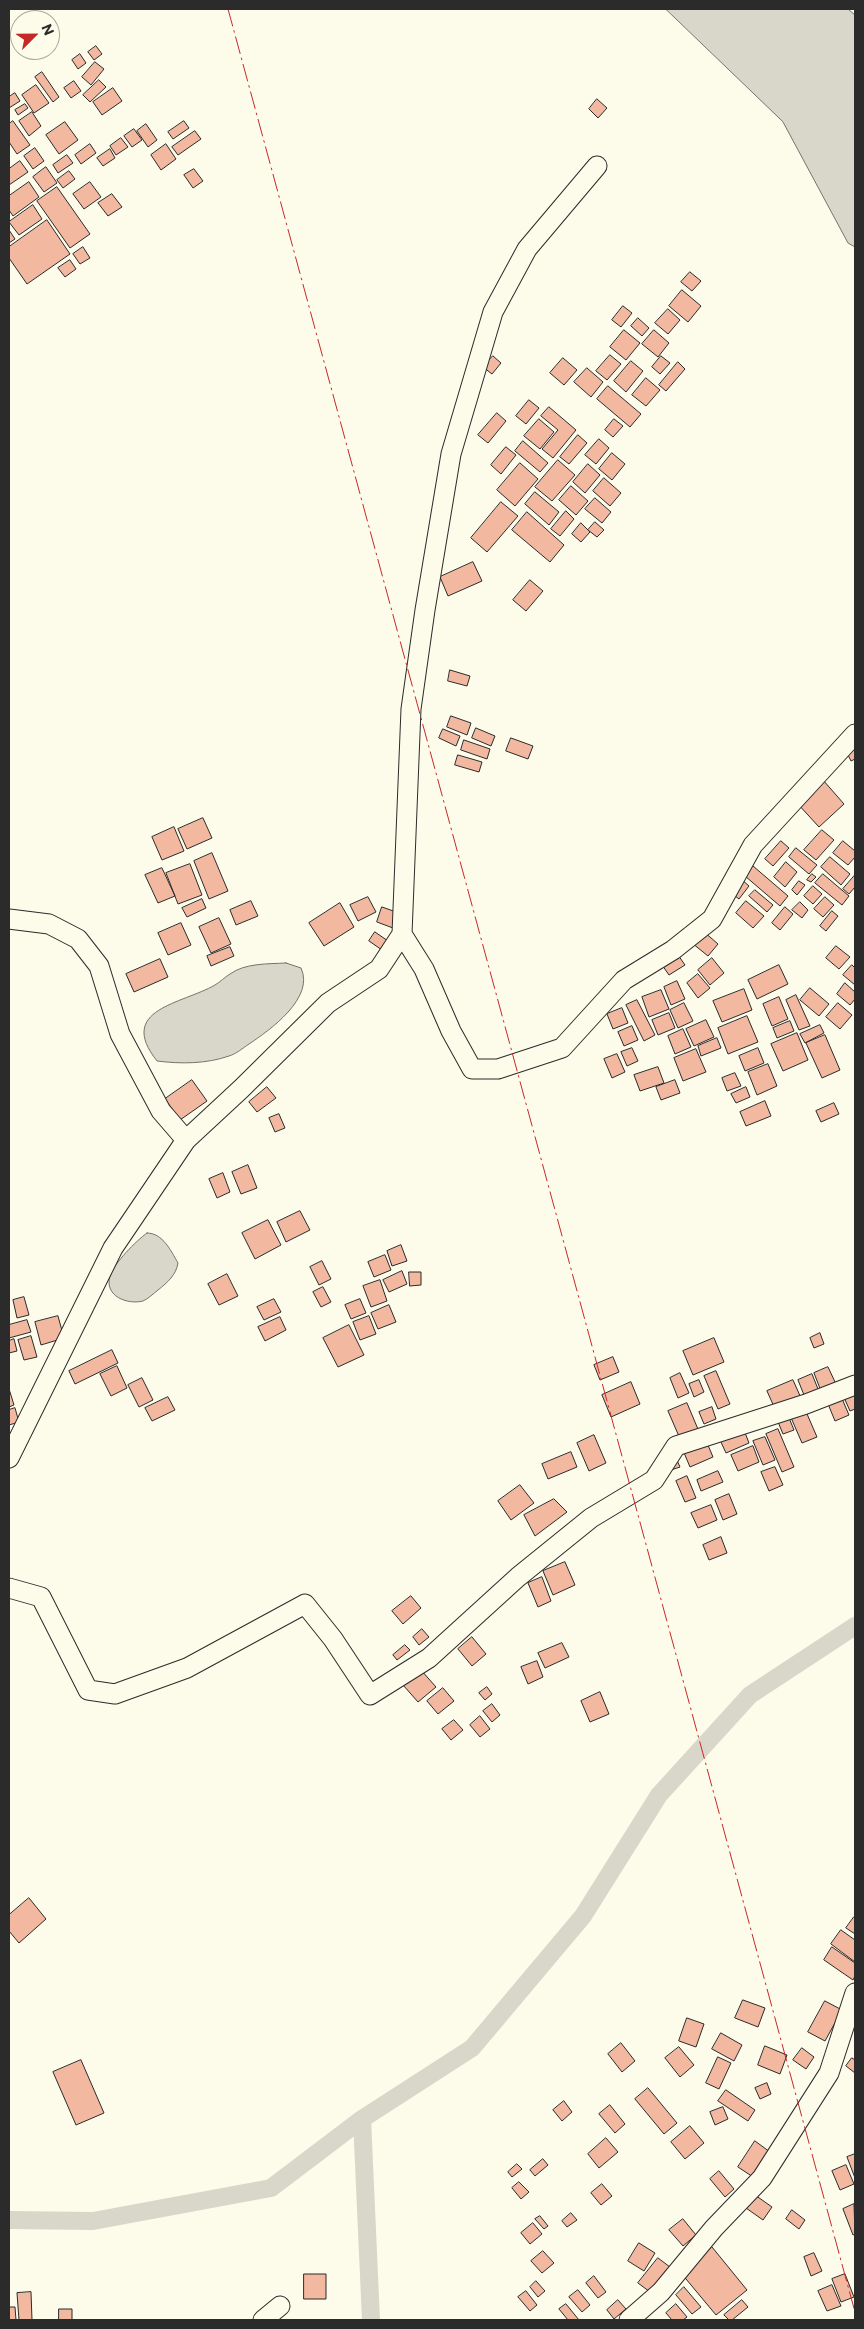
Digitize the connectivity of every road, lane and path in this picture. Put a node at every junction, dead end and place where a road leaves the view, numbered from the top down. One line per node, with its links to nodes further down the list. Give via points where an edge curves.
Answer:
1 (597, 166): 4 (street, via 527,249 493,312 451,454 411,709)
2 (855, 734): 4 (street, via 753,845 712,919 673,950 624,980 562,1048 498,1069 472,1069 424,969)
3 (9, 919): 5 (street, via 49,924 78,939 99,966 120,1034 160,1111)
4 (402, 934): 5 (street, via 379,969 328,1003)
5 (186, 1140): 7 (street, via 113,1248)
6 (855, 1385): 8 (street, via 676,1446 654,1480 591,1518 518,1577 430,1658 370,1695 305,1604 187,1668 115,1694 88,1690 41,1597)
7 (9, 1458)
8 (9, 1588)
9 (855, 1993): 12 (street, via 829,2073 762,2178 714,2228 661,2292)
10 (280, 2306): 11 (street)
11 (263, 2320)
12 (629, 2320)

